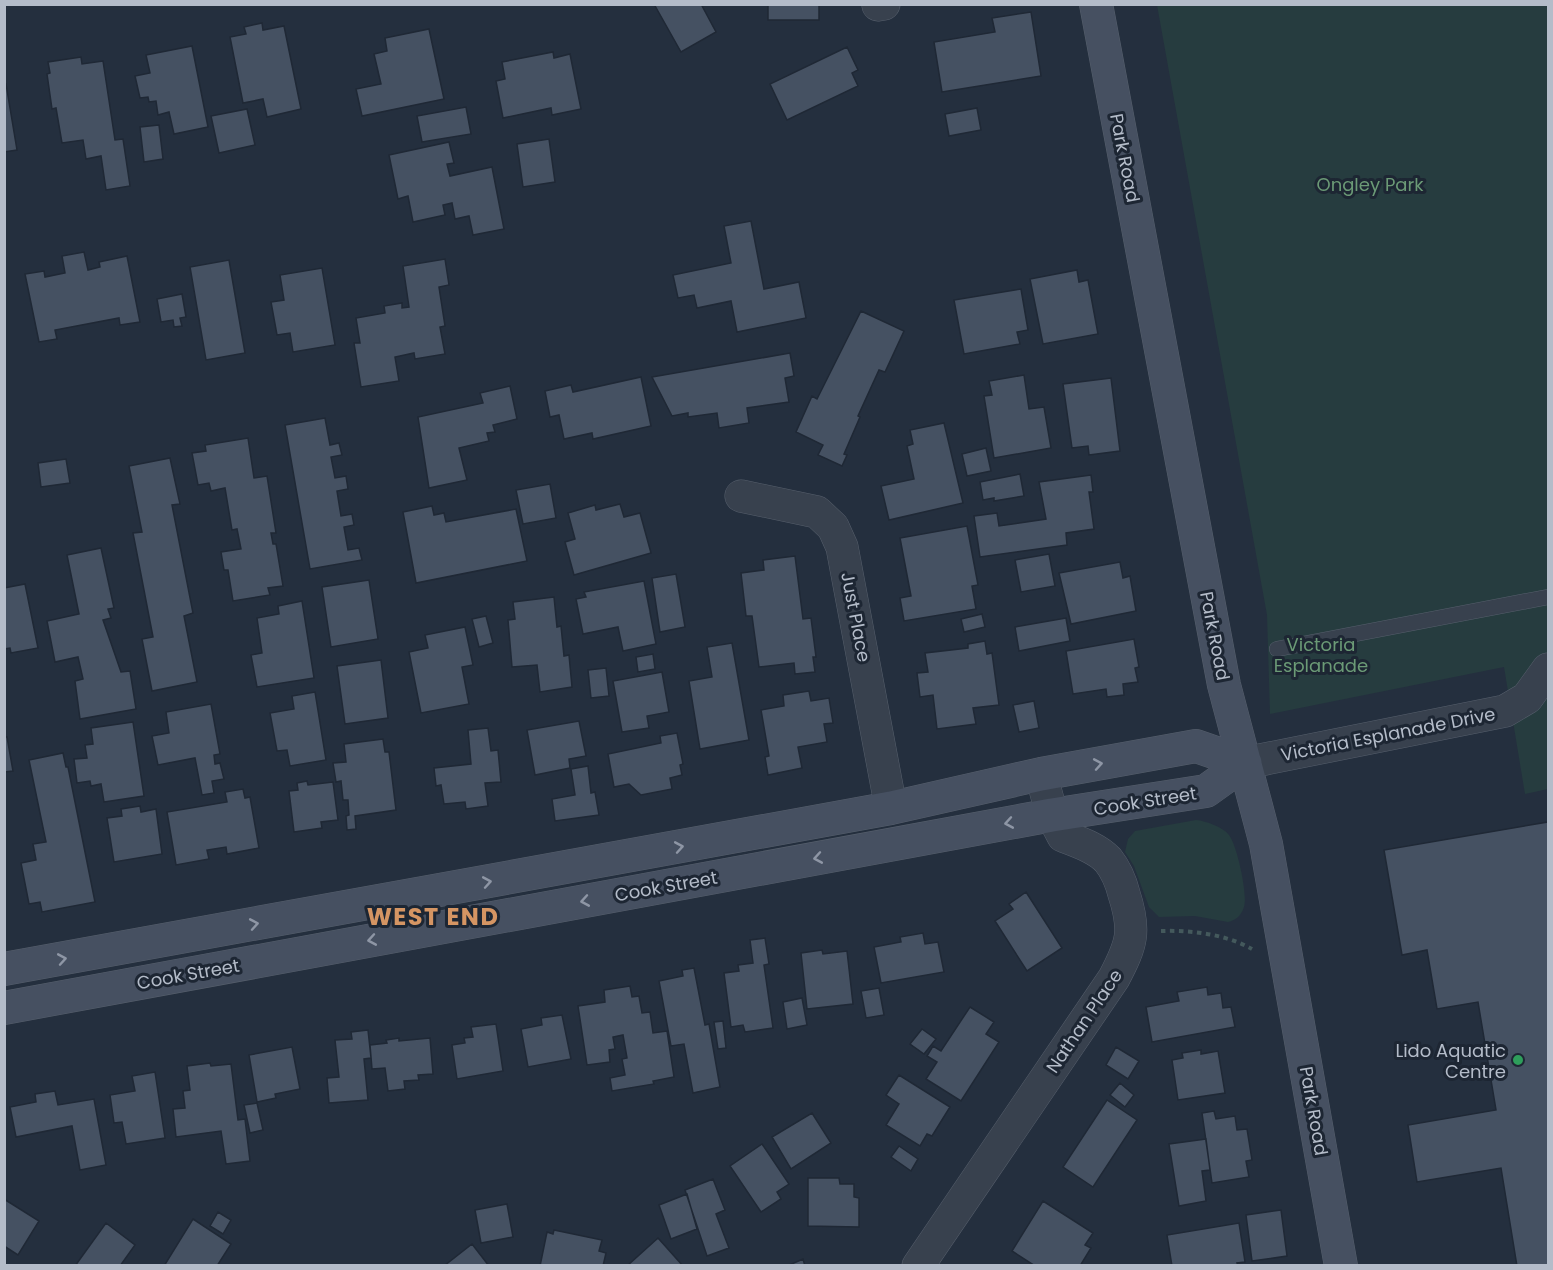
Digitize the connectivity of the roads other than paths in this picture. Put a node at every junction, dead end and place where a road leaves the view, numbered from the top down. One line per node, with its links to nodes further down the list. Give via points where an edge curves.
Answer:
1 (1096, 4): 6 (street, Park Road, via 1224,685)
2 (741, 496): 8 (street, Just Place, via 817,513 833,527 842,547)
3 (1548, 597): 4 (lane)
4 (1277, 650)
5 (1548, 669): 6 (street, Victoria Esplanade Drive, via 1527,699 1505,711)
6 (1245, 763): 7 (street, Cook Street, one-way to 6, via 1196,746); 9 (street, Cook Street, via 1206,791); 15 (street, Park Road, via 1266,844)
7 (1041, 774): 8 (street, Cook Street); 9 (street, Nathan Place)
8 (891, 808): 10 (street, Cook Street, one-way to 8)
9 (1052, 815): 11 (street, Cook Street, one-way to 11); 14 (street, Nathan Place, via 1063,836 1107,860 1120,879 1132,921 1131,938 1114,978)
10 (446, 890): 11 (street); 12 (street, Cook Street, one-way to 10)
11 (454, 925): 13 (street, Cook Street, one-way to 13)
12 (4, 969)
13 (4, 1008)
14 (918, 1266)
15 (1341, 1266)

